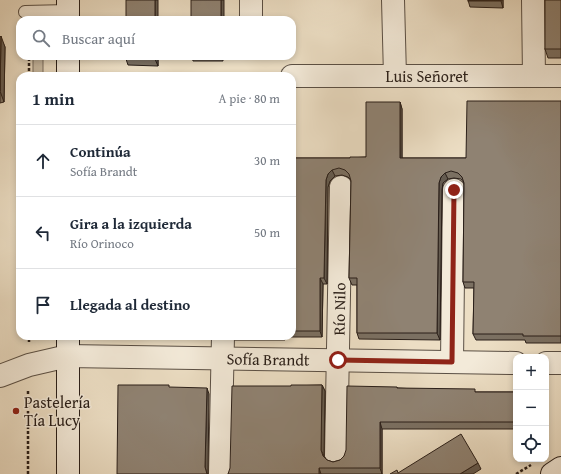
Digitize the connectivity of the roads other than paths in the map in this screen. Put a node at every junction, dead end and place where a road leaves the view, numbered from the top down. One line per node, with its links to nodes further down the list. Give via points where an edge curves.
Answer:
1 (251, 0): 6 (street)
2 (393, 0): 10 (street)
3 (533, 0): 11 (street)
4 (68, 10): 5 (lane)
5 (25, 12)
6 (251, 16)
7 (68, 60): 8 (street)
8 (68, 72)
9 (296, 76): 10 (street, Luis Señoret)
10 (395, 76): 11 (street, Luis Señoret)
11 (534, 76): 12 (street, Luis Señoret)
12 (561, 76)
13 (341, 187): 18 (street, Río Nilo)
14 (454, 190): 19 (street)
15 (223, 340): 17 (street)
16 (68, 346): 17 (street, Sofía Brandt); 23 (street, Sofía Brandt); 26 (street)
17 (223, 359): 18 (street, Sofía Brandt); 27 (street)
18 (338, 360): 19 (street, Sofía Brandt); 24 (street, Río Nilo)
19 (452, 362): 20 (street, Sofía Brandt)
20 (513, 363)
21 (549, 363): 22 (street)
22 (561, 363)
23 (0, 376)
24 (336, 456)
25 (561, 468): 28 (street)
26 (68, 474)
27 (220, 474)
28 (552, 474)

